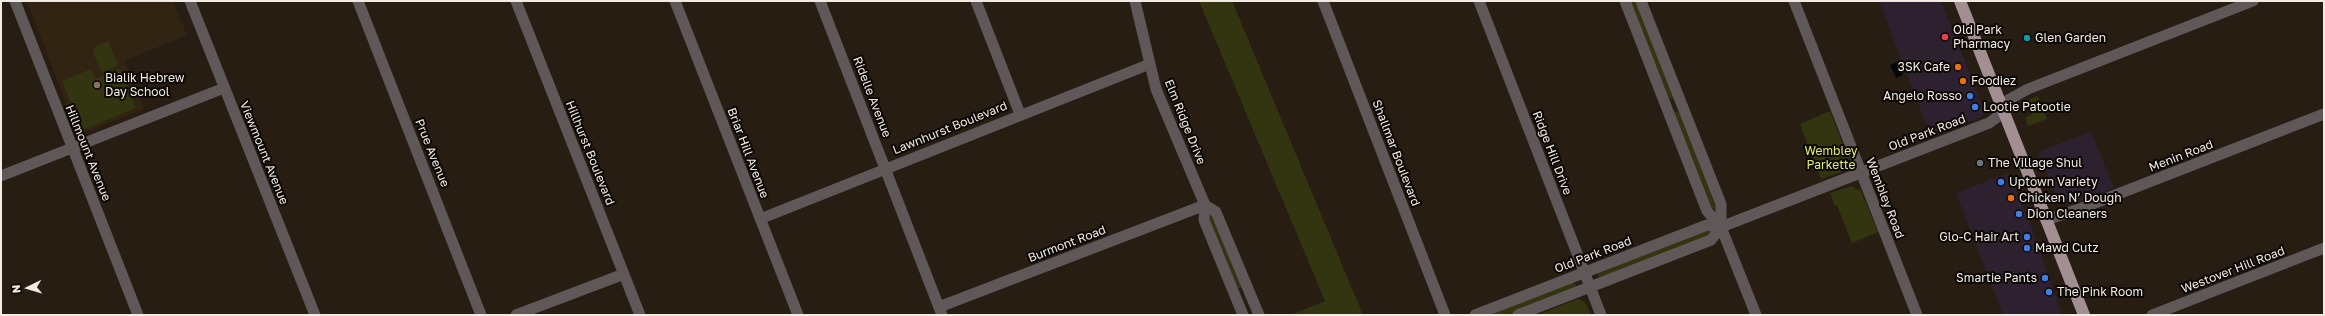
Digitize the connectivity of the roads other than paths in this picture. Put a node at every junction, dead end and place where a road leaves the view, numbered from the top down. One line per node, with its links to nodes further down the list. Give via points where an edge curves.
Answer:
1 (15, 1): 23 (street, Hillmount Avenue)
2 (190, 1): 17 (street, Viewmount Avenue)
3 (358, 1): 40 (street, Prue Avenue)
4 (516, 1): 33 (street, Hillhurst Boulevard)
5 (674, 1): 28 (street, Briar Hill Avenue)
6 (820, 1): 24 (street, Ridelle Avenue)
7 (976, 1): 21 (street)
8 (1135, 1): 16 (street, Elm Ridge Drive)
9 (1323, 1): 46 (street, Shallmar Boulevard)
10 (1479, 1): 32 (street, Ridge Hill Drive)
11 (1626, 1): 19 (street)
12 (1641, 1): 18 (street)
13 (1794, 1): 25 (street, Wembley Road)
14 (1960, 1): 20 (main road)
15 (2253, 1): 20 (street, Old Park Road, via 2028,89 2008,100)
16 (1150, 64): 21 (street, Lawnhurst Boulevard); 27 (street, Elm Ridge Drive, via 1156,89)
17 (224, 88): 23 (street); 39 (street, Viewmount Avenue)
18 (1681, 101): 19 (street); 30 (street, via 1721,204)
19 (1667, 107): 30 (street, via 1707,211)
20 (2002, 109): 25 (street, Old Park Road, via 1989,123); 29 (main road)
21 (1020, 114): 24 (street, Lawnhurst Boulevard)
22 (2324, 114): 29 (street, Menin Road, via 2089,206)
23 (72, 149): 26 (street); 38 (street, Hillmount Avenue)
24 (885, 168): 28 (street, Lawnhurst Boulevard); 37 (street, Ridelle Avenue)
25 (1861, 173): 30 (street, Old Park Road); 51 (street, Wembley Road)
26 (1, 176)
27 (1205, 206): 34 (street, Elm Ridge Drive, via 1216,212); 36 (street, Elm Ridge Drive, via 1204,220); 37 (street, Burmont Road)
28 (760, 219): 43 (street, Briar Hill Avenue)
29 (2046, 220): 52 (main road)
30 (1721, 227): 32 (street, Old Park Road, via 1706,225); 35 (street, Old Park Road, via 1711,240); 50 (street)
31 (2324, 248): 53 (street, Westover Hill Road)
32 (1584, 273): 35 (street, Ridge Hill Drive); 47 (street, Old Park Road)
33 (624, 274): 41 (street); 42 (street, Hillhurst Boulevard)
34 (1246, 287): 36 (street); 45 (street, Elm Ridge Drive)
35 (1590, 287): 48 (street, Old Park Road); 49 (street, Ridge Hill Drive)
36 (1234, 292): 44 (street, Elm Ridge Drive)
37 (940, 311)
38 (138, 315)
39 (315, 315)
40 (481, 315)
41 (516, 315)
42 (640, 315)
43 (798, 315)
44 (1243, 315)
45 (1259, 315)
46 (1445, 315)
47 (1475, 315)
48 (1518, 315)
49 (1601, 315)
50 (1756, 315)
51 (1917, 315)
52 (2084, 315)
53 (2152, 315)

